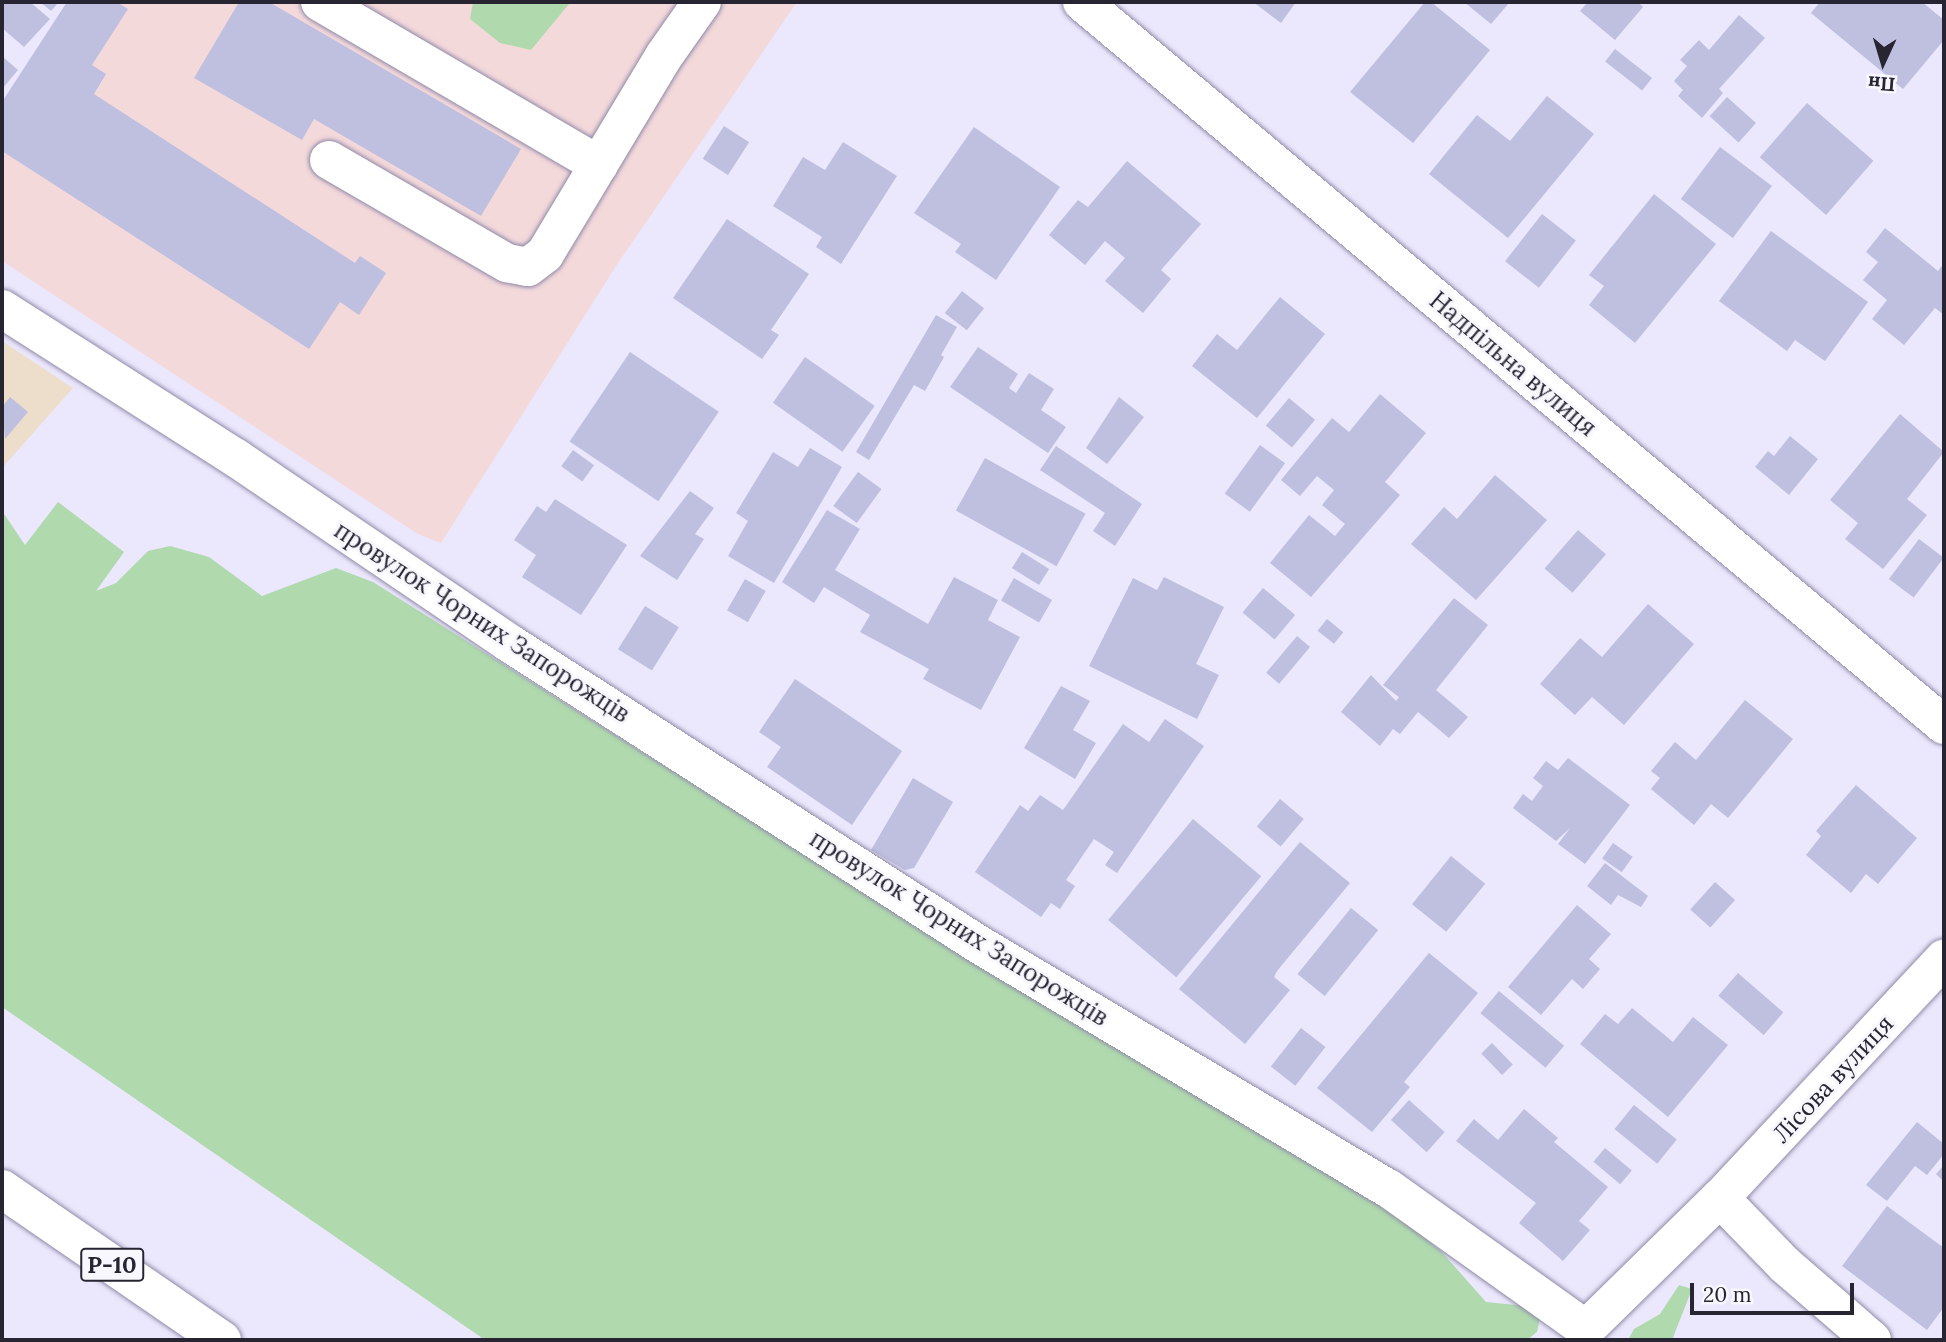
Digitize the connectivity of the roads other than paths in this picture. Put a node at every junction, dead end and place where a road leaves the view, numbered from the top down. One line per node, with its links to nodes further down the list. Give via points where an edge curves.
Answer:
1 (320, 2): 5 (street)
2 (702, 2): 5 (street)
3 (1082, 2): 7 (street, Надпільна вулиця)
4 (329, 160): 5 (street, via 518,267 538,262 545,254)
5 (598, 165)
6 (2, 309): 10 (street, провулок Чорних Запорожців, via 978,944 1388,1188 1586,1329)
7 (1944, 725)
8 (1944, 959): 10 (street, Лісова вулиця)
9 (2, 1189): 11 (street, Р-10)
10 (1720, 1198): 12 (street, via 1785,1265)
11 (222, 1340)
12 (1872, 1340)

